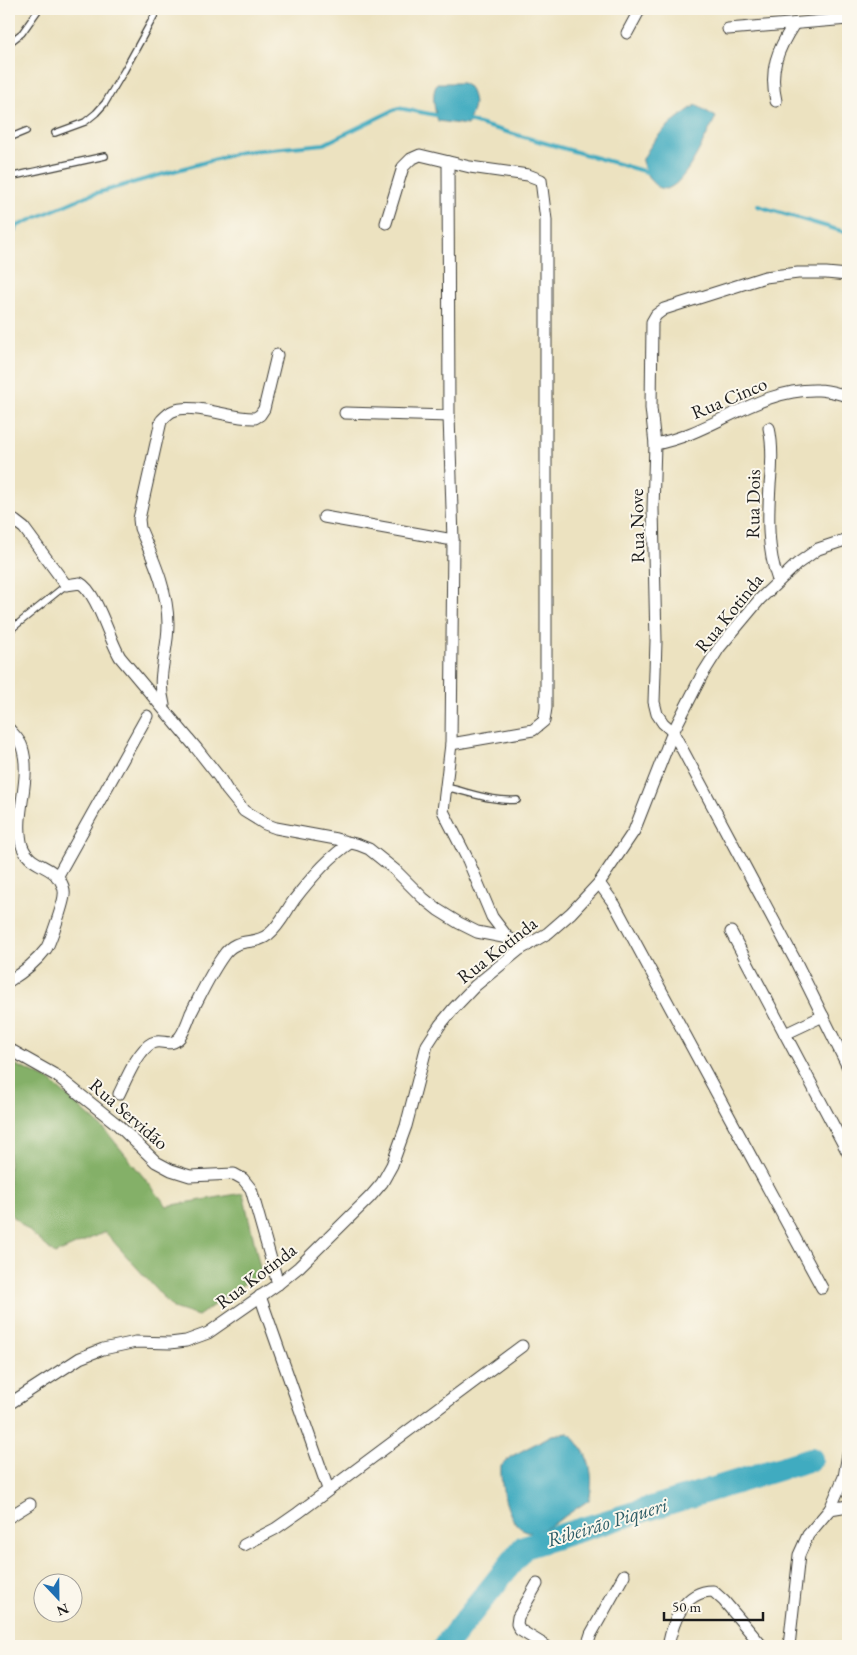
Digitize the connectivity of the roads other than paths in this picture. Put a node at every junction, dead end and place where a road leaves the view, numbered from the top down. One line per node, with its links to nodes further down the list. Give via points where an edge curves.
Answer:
1 (38, 9): 8 (lane, via 22,33)
2 (158, 9): 11 (lane, via 96,114 85,122)
3 (640, 9): 7 (street)
4 (848, 19): 5 (street)
5 (794, 24): 6 (street); 9 (street, via 778,54 774,71)
6 (728, 29)
7 (627, 33)
8 (9, 43)
9 (776, 101)
10 (26, 131): 12 (lane)
11 (55, 133)
12 (9, 138)
13 (105, 156): 15 (lane)
14 (448, 162): 16 (street, via 420,155 403,166); 21 (street); 35 (street, via 541,180 546,220 544,721 533,730)
15 (9, 177)
16 (386, 223)
17 (848, 275): 23 (street, Rua Nove, via 798,273 766,277 664,309 656,315 651,337 650,408)
18 (276, 355): 31 (street, via 264,409 255,418 186,408 168,413 161,421 139,519 166,602 168,626 160,684)
19 (848, 396): 23 (street, Rua Cinco, via 819,390 797,391 746,406 686,435)
20 (345, 413): 21 (street)
21 (449, 416): 27 (street)
22 (769, 428): 28 (street, Rua Dois, via 772,460 770,551)
23 (655, 444): 34 (street, Rua Nove, via 652,509 656,641 654,702 657,714)
24 (324, 517): 27 (street)
25 (9, 519): 29 (street, via 24,528)
26 (848, 539): 28 (street, Rua Kotinda, via 818,549)
27 (453, 540): 35 (street)
28 (778, 580): 34 (street, Rua Kotinda, via 719,648)
29 (66, 585): 30 (lane); 31 (street, via 80,582 88,590 120,657)
30 (9, 631)
31 (166, 711): 38 (street, via 244,811 276,828)
32 (147, 716): 39 (street)
33 (9, 730): 39 (street, via 18,739 24,754 19,823 21,844 28,856)
34 (673, 732): 40 (street, Rua Kotinda, via 634,831); 45 (street, Rua Nove)
35 (451, 744): 36 (street)
36 (444, 788): 37 (lane, via 482,798); 42 (street, via 443,811 492,917)
37 (517, 800)
38 (350, 843): 42 (street, via 380,856 423,898 459,924 477,932); 49 (street, via 336,852 309,881 271,932 264,937 240,942 224,954 182,1034 171,1043 157,1041 144,1049)
39 (58, 877): 44 (street, via 64,896 49,944 33,963)
40 (599, 882): 43 (street, Rua Kotinda, via 571,914); 52 (street, via 615,905)
41 (731, 932): 46 (street)
42 (508, 938): 43 (street)
43 (528, 945): 51 (street, Rua Kotinda, via 475,986 446,1016 427,1045 402,1140 379,1189)
44 (9, 981)
45 (823, 1016): 46 (street); 48 (street, Rua Nove)
46 (786, 1034): 50 (street)
47 (9, 1049): 51 (street, Rua Servidão, via 57,1076 118,1125 156,1162 190,1176 234,1174 244,1179 251,1189)
48 (848, 1067)
49 (119, 1094)
50 (848, 1153)
51 (278, 1284): 53 (street, Rua Kotinda)
52 (822, 1288)
53 (260, 1296): 55 (street, Rua Kotinda, via 208,1333 186,1341 136,1342 80,1358); 57 (street)
54 (522, 1346): 57 (street)
55 (9, 1404)
56 (848, 1454): 60 (street, via 844,1477)
57 (328, 1489): 62 (street, via 275,1529)
58 (30, 1504): 61 (street)
59 (848, 1506): 60 (street)
60 (830, 1509): 69 (street, via 808,1535 799,1555)
61 (9, 1517)
62 (244, 1545)
63 (624, 1575): 66 (street)
64 (538, 1584): 65 (street, via 516,1624)
65 (546, 1646)
66 (587, 1646)
67 (668, 1646): 68 (street, via 679,1612 692,1597 702,1591 713,1591)
68 (762, 1646)
69 (789, 1646)

